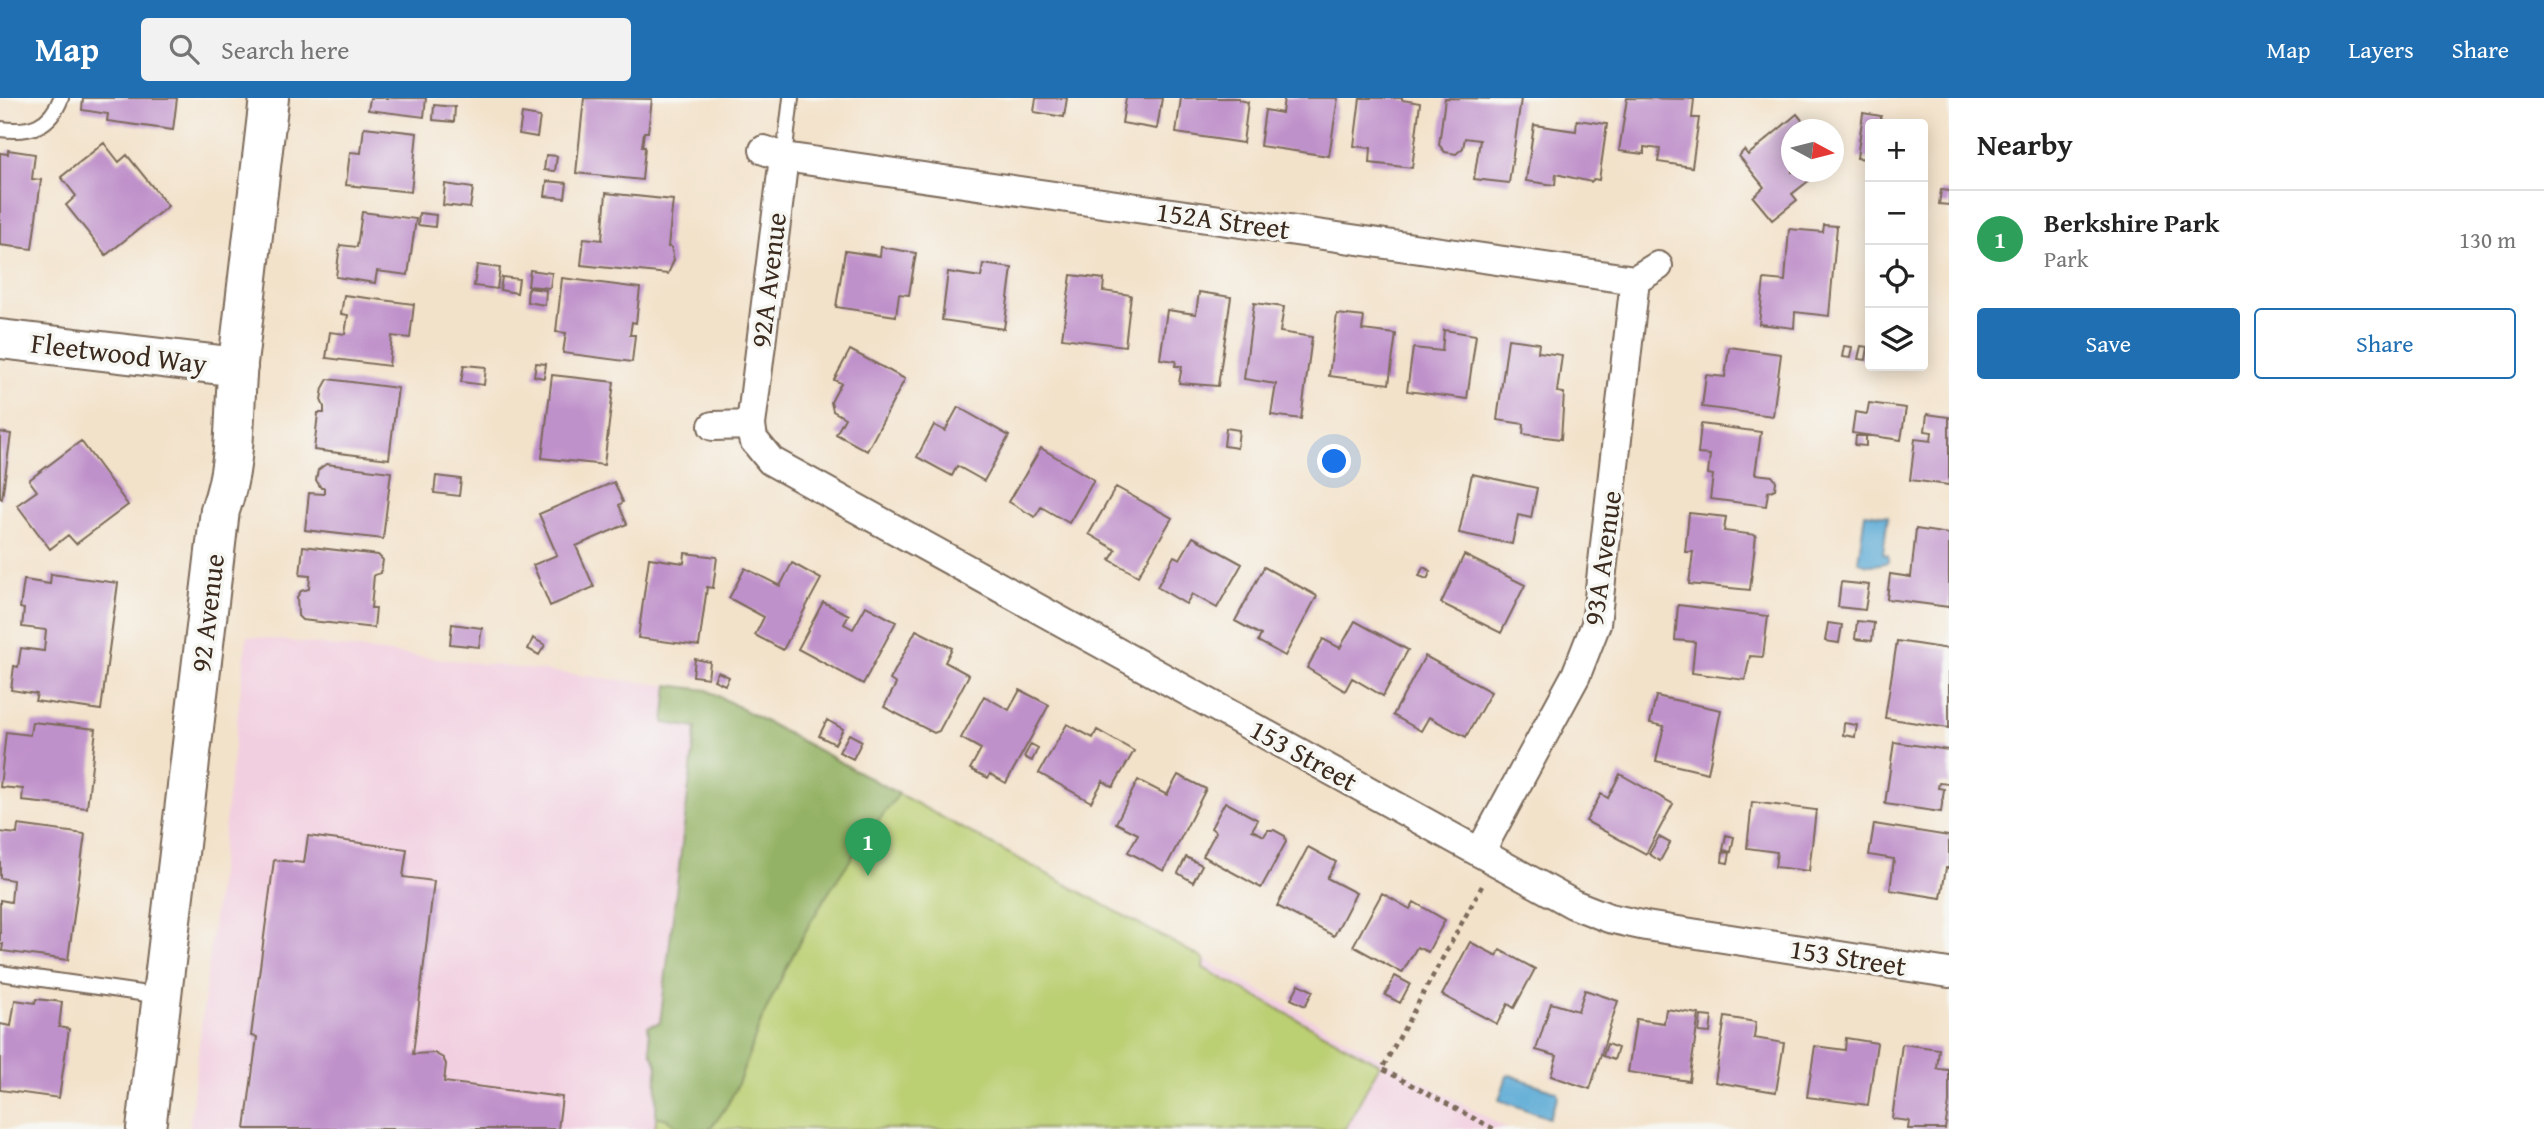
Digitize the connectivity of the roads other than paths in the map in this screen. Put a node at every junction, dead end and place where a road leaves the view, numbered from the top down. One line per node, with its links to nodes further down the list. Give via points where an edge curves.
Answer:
1 (61, 98): 4 (lane, via 54,114 42,124)
2 (269, 98): 8 (street, 92 Avenue)
3 (791, 98): 5 (lane)
4 (0, 129)
5 (774, 153): 6 (street, 152A Street); 9 (street, 92A Avenue)
6 (1647, 273): 11 (street, 93A Avenue, via 1596,624 1576,675)
7 (0, 338): 8 (street, Fleetwood Way)
8 (238, 367): 14 (street, 92 Avenue, via 229,486 220,510)
9 (751, 425): 10 (street); 11 (street, 153 Street, via 753,439 771,461)
10 (713, 426)
11 (1480, 852): 13 (street, 153 Street, via 1573,904 1609,918)
12 (0, 973): 14 (lane)
13 (1949, 973)
14 (161, 996): 15 (street, 92 Avenue)
15 (146, 1129)

